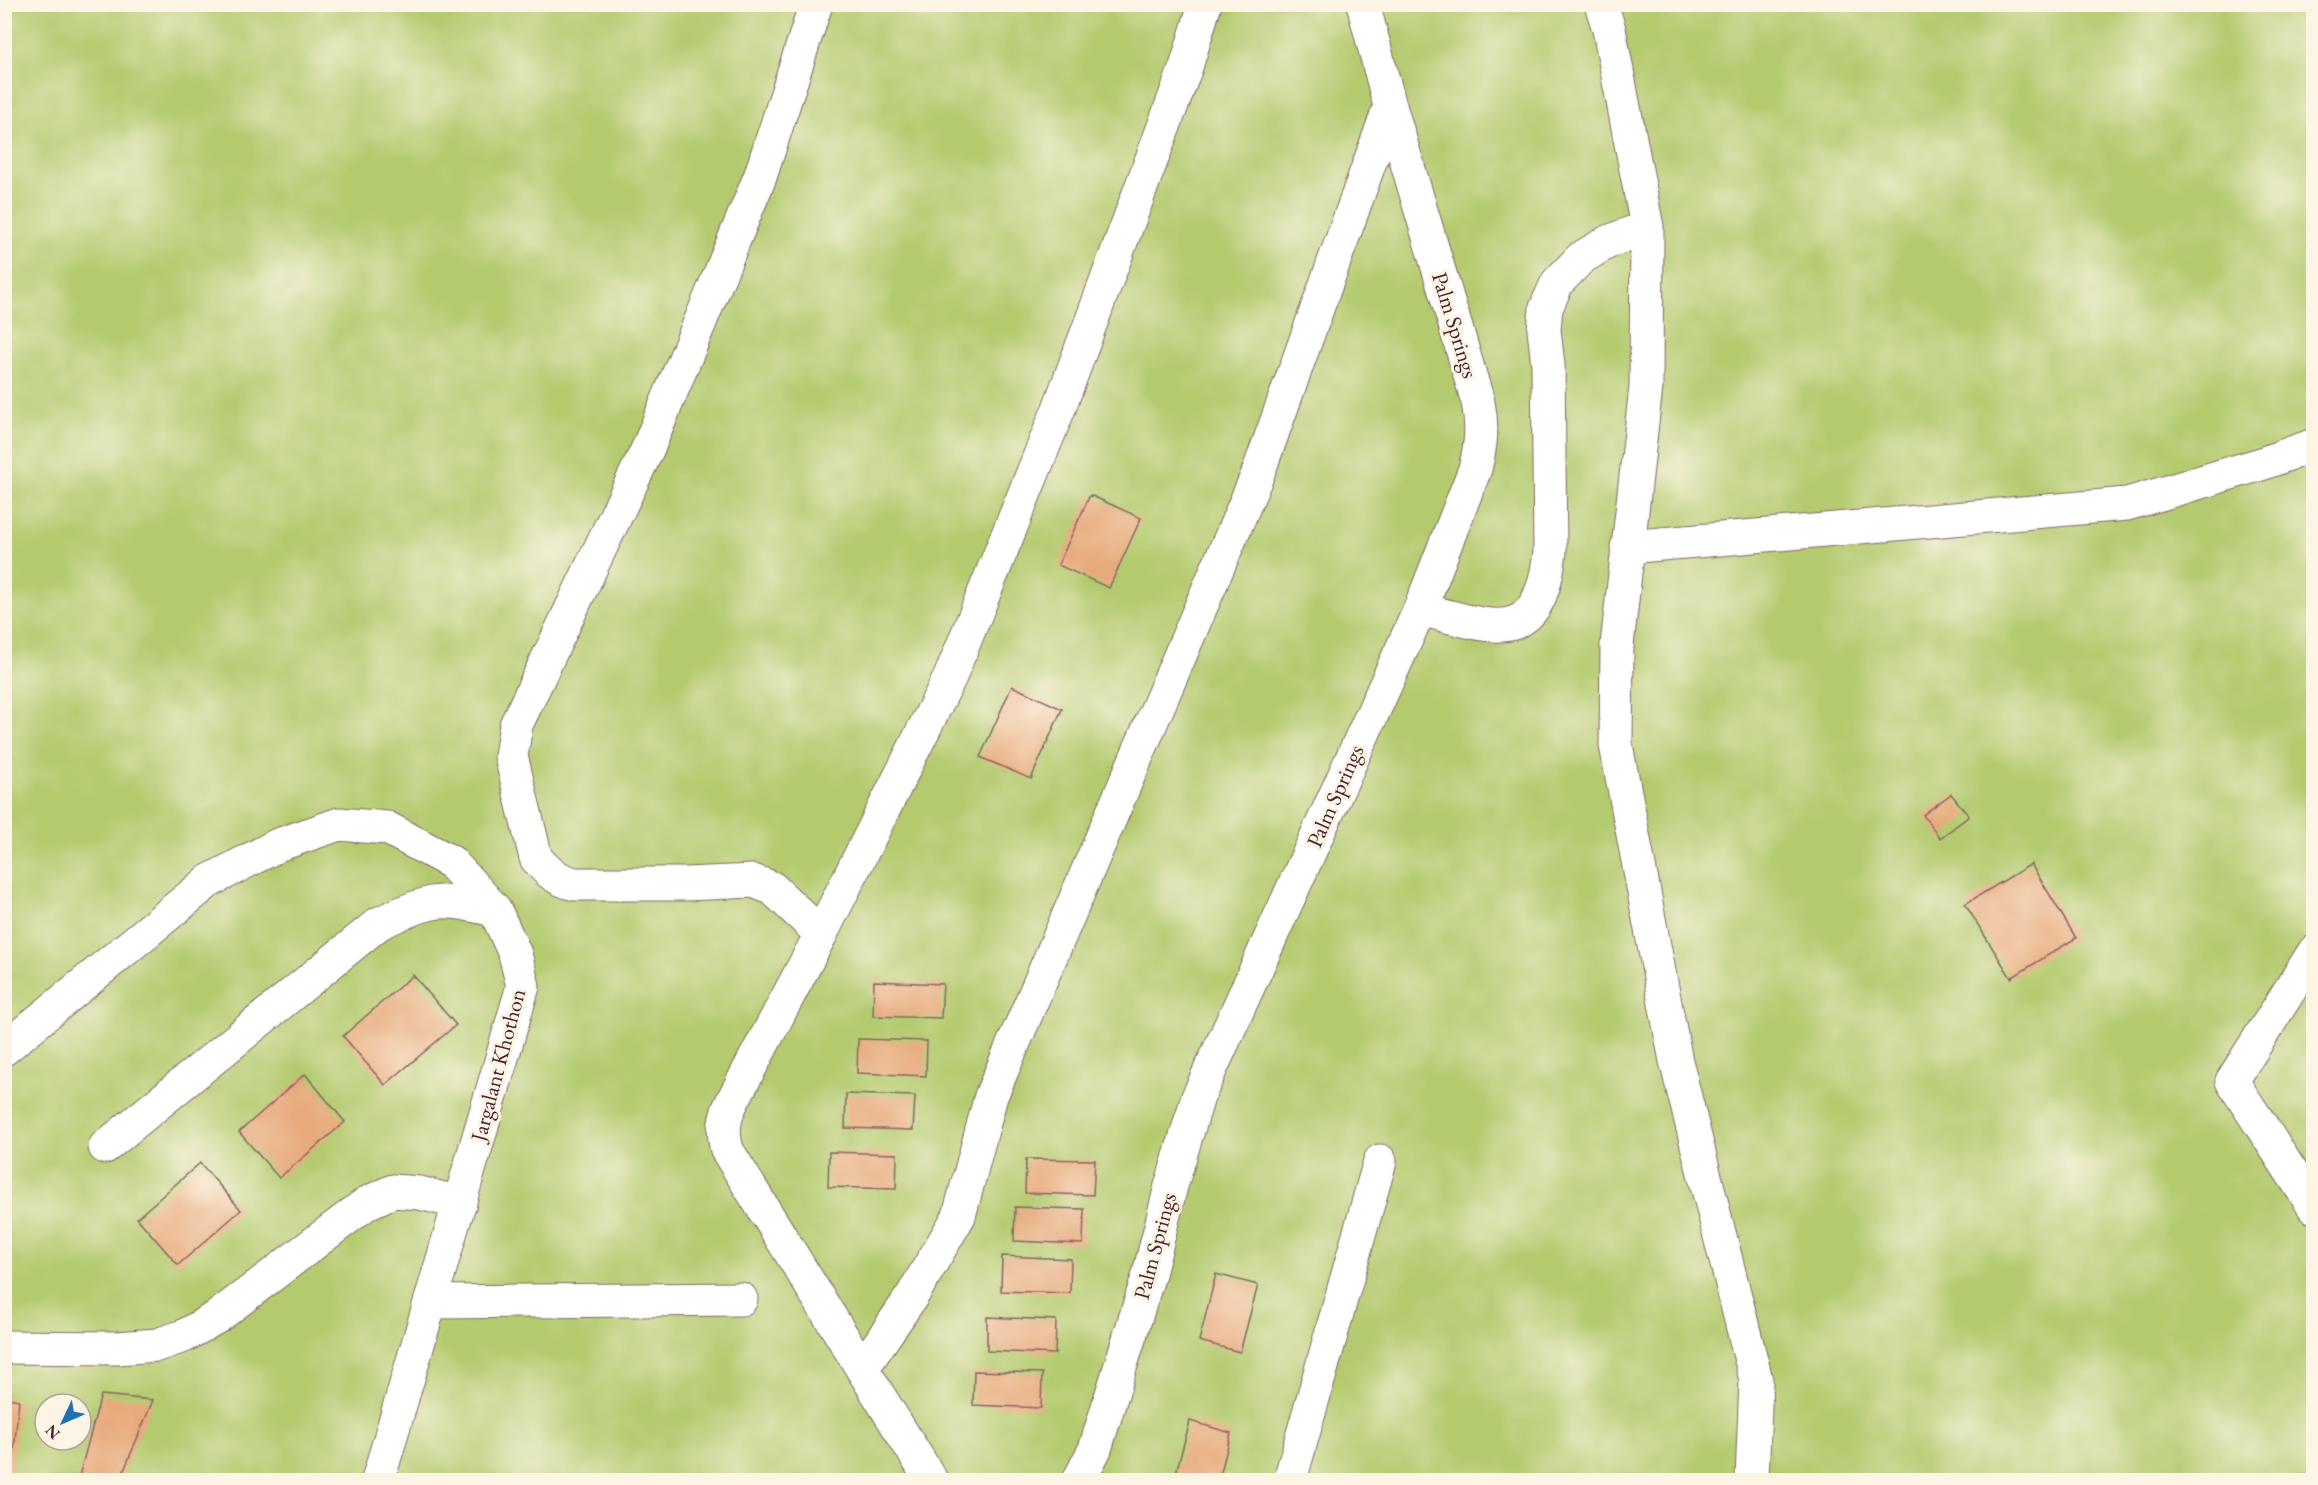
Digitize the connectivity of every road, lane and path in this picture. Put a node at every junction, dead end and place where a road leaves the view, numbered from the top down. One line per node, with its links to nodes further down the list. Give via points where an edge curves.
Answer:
1 (816, 4): 11 (street, via 760,177 648,448 516,725 511,756 536,858 563,881 753,881 772,888)
2 (1205, 4): 11 (street, via 1186,67 1058,411 950,677)
3 (1364, 4): 5 (street, Palm Springs)
4 (1601, 4): 6 (street)
5 (1390, 106): 9 (street, Palm Springs, via 1472,381 1482,434 1474,469); 21 (street, via 1257,476 991,1096 959,1216 912,1296)
6 (1647, 226): 8 (street, via 1646,387); 9 (street, via 1581,258 1557,283 1546,308 1550,551 1547,581 1537,604 1516,624 1493,627)
7 (2313, 445): 8 (street, via 2127,504)
8 (1627, 547): 26 (street, via 1617,645 1616,745 1676,1061 1756,1380)
9 (1420, 609): 24 (street, Palm Springs, via 1198,1097 1095,1449)
10 (495, 910): 13 (street, Jargalant Khothon, via 451,862 387,828 339,824 278,845 209,881); 14 (street, via 434,902 378,924); 16 (street, Jargalant Khothon, via 515,954 523,986)
11 (821, 934): 21 (street, via 727,1112 723,1138)
12 (2313, 951): 17 (street, via 2232,1081)
13 (4, 1049)
14 (105, 1147)
15 (1380, 1161): 25 (street)
16 (460, 1203): 19 (street, Jargalant Khothon); 20 (street, via 393,1191 367,1203 217,1317 156,1346)
17 (2313, 1207)
18 (741, 1299): 19 (street)
19 (431, 1302): 22 (street, Jargalant Khothon)
20 (4, 1347)
21 (862, 1369): 23 (street)
22 (378, 1480)
23 (931, 1480)
24 (1079, 1480)
25 (1290, 1480)
26 (1752, 1480)

